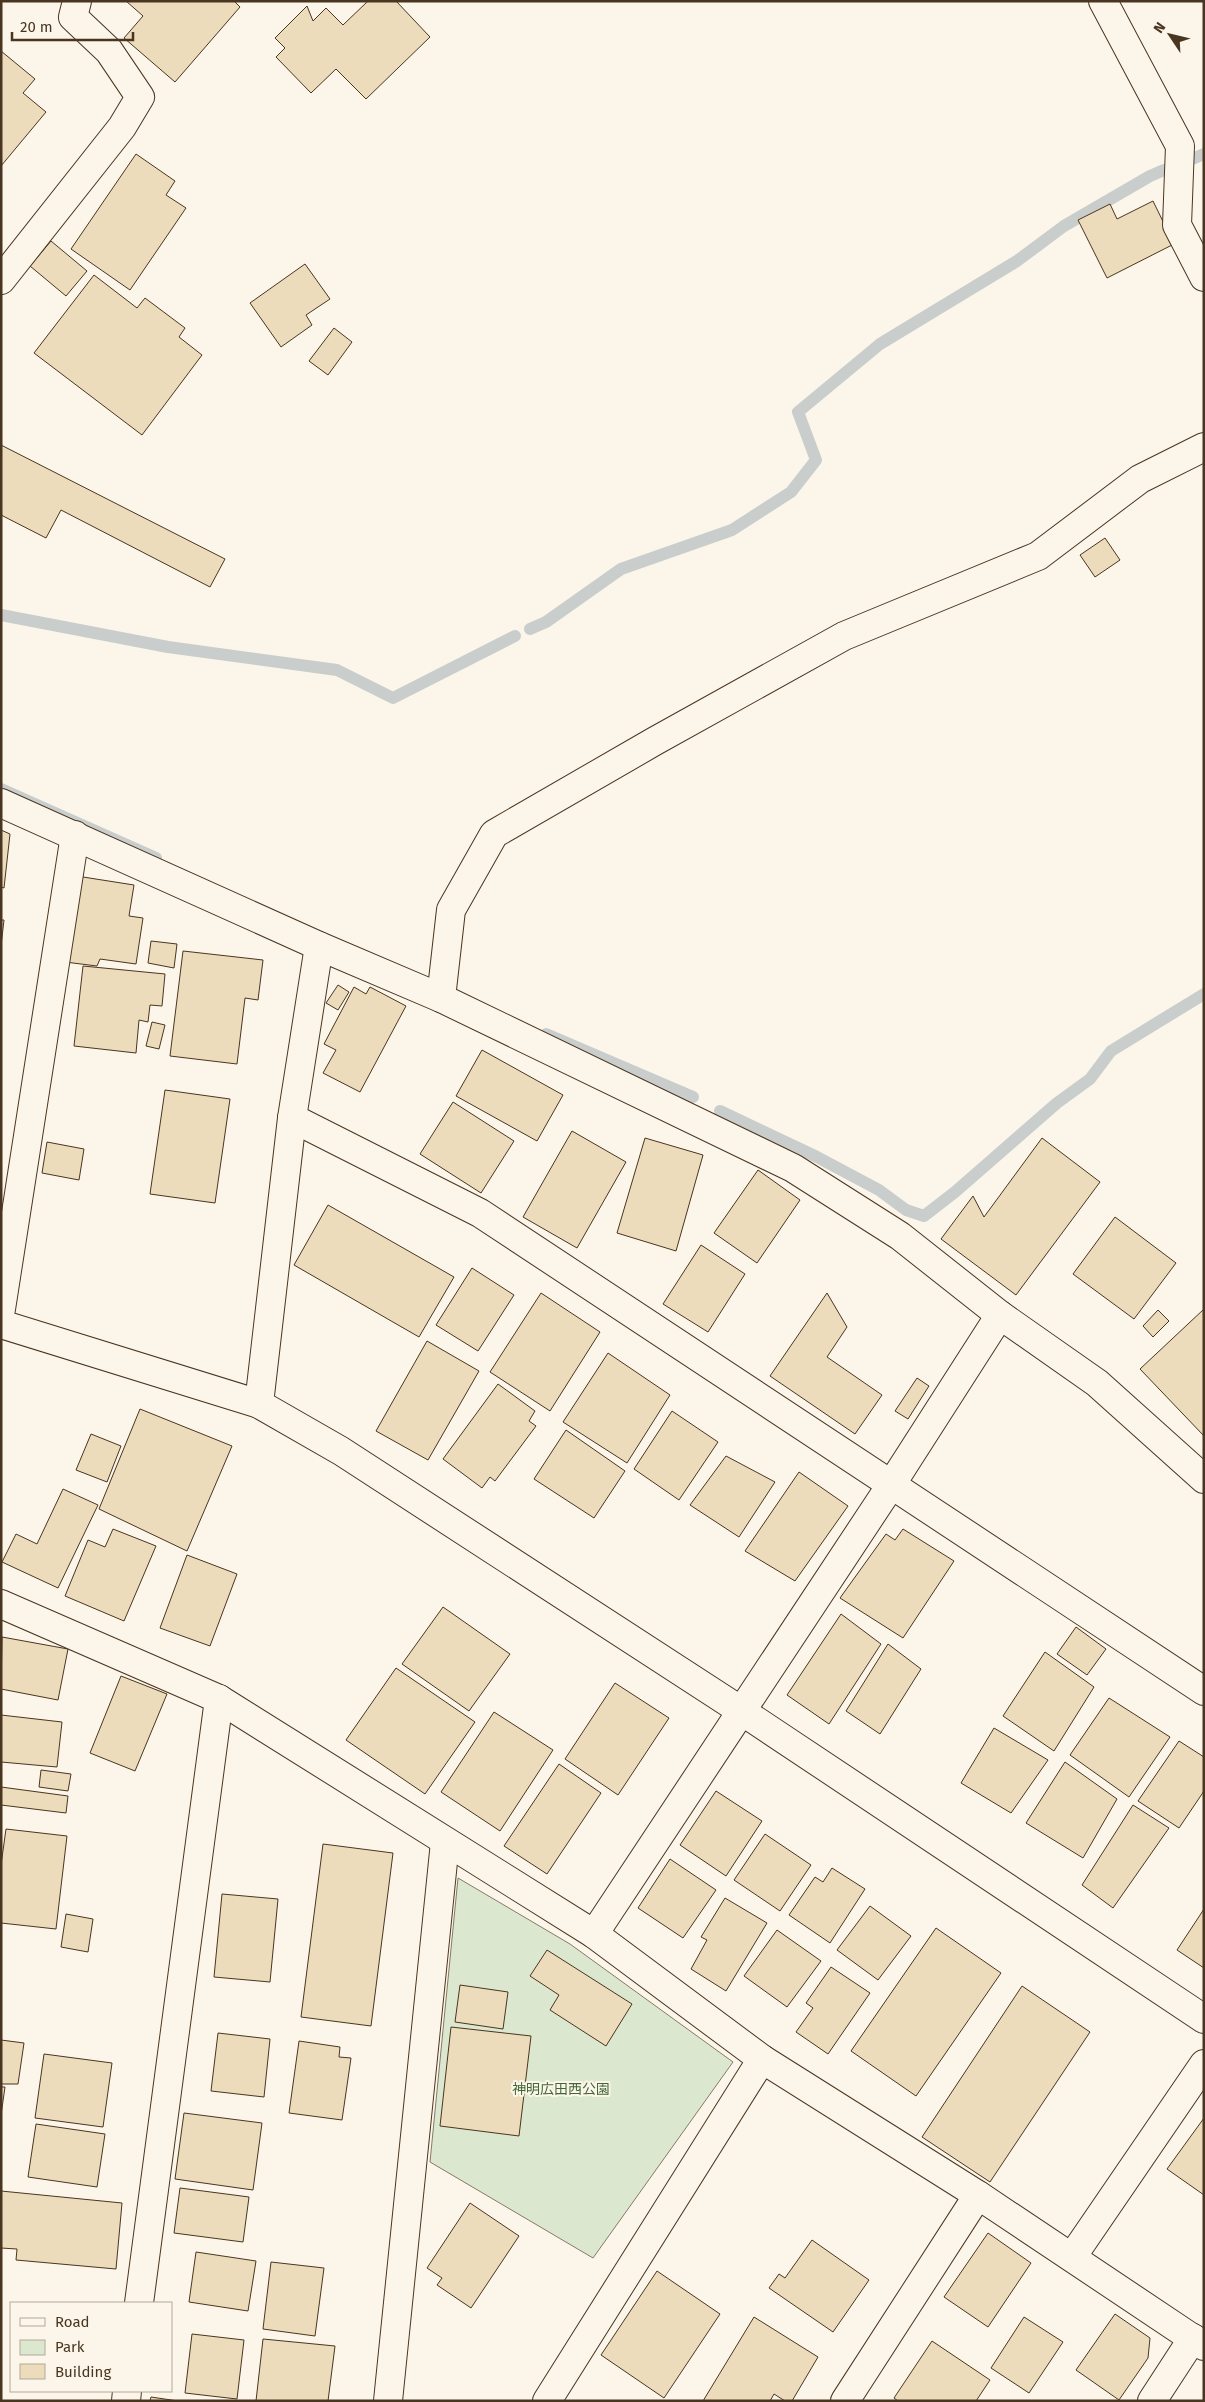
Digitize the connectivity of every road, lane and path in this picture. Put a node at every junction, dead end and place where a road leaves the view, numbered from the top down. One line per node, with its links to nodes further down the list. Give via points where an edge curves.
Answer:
1 (77, 1): 4 (street, via 73,17 109,50 140,97 122,127)
2 (1104, 1): 3 (street, via 1180,146 1178,226)
3 (1204, 277)
4 (1, 280)
5 (1204, 447): 9 (street, via 1140,479 1038,556 844,636 494,834 451,910)
6 (1, 803): 7 (street)
7 (75, 835): 8 (street); 11 (street)
8 (319, 946): 9 (street); 10 (street)
9 (441, 998): 12 (street, via 793,1168 900,1236)
10 (292, 1118): 14 (street); 16 (street, via 480,1213)
11 (1, 1309)
12 (1000, 1315): 15 (street, via 1097,1383); 16 (street)
13 (1, 1324): 14 (street)
14 (260, 1404): 20 (street, via 341,1451)
15 (1204, 1479)
16 (891, 1485): 18 (street); 20 (street)
17 (1, 1604): 19 (street)
18 (1204, 1691)
19 (219, 1699): 21 (street); 28 (street)
20 (740, 1710): 22 (street); 23 (street)
21 (445, 1842): 22 (street); 30 (street)
22 (594, 1934): 24 (street)
23 (1204, 2019)
24 (762, 2058): 26 (street); 31 (street)
25 (1204, 2064): 27 (street)
26 (978, 2195): 27 (street); 32 (street)
27 (1072, 2257): 29 (street)
28 (139, 2302)
29 (1198, 2342): 33 (street)
30 (388, 2401)
31 (547, 2401)
32 (845, 2401)
33 (1152, 2401)

